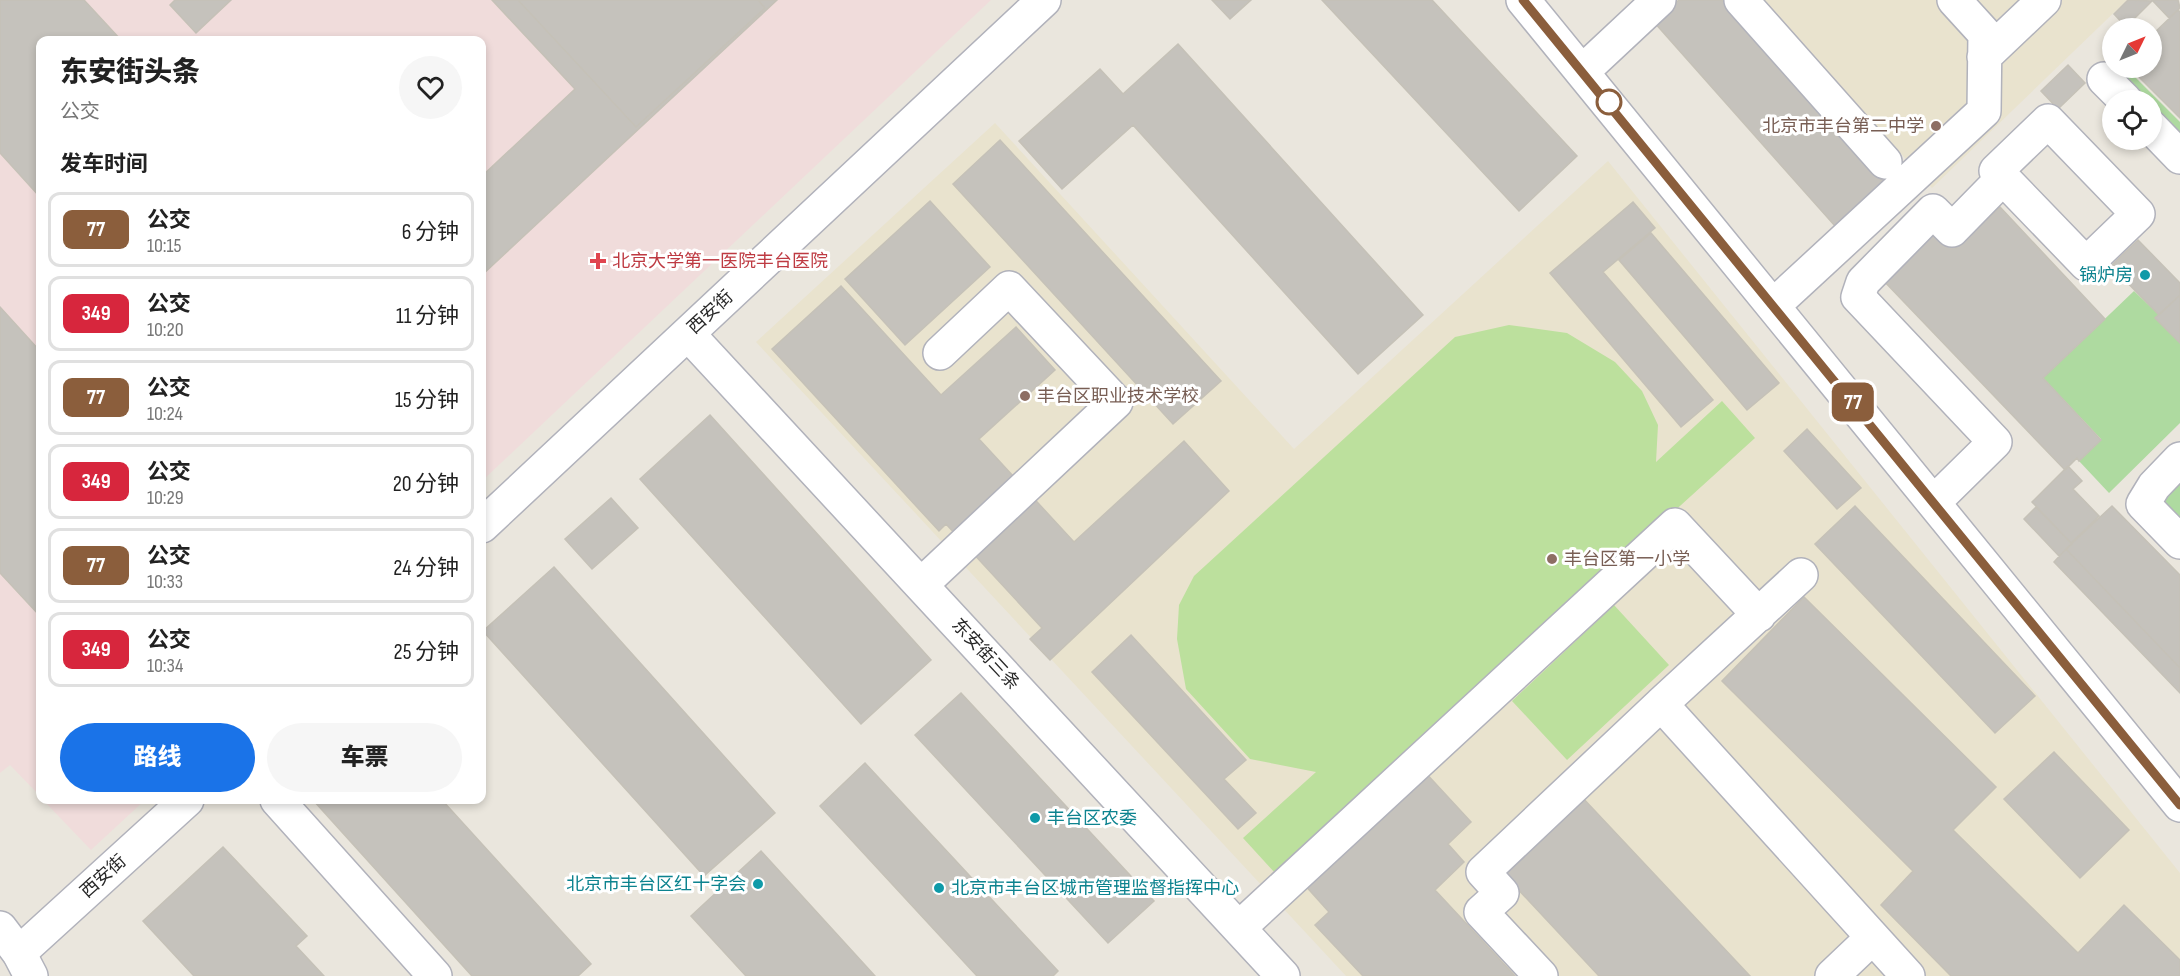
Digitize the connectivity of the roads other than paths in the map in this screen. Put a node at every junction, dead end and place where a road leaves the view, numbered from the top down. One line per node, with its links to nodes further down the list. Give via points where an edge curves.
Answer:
1 (1044, 0): 16 (street, 西安街)
2 (1523, 0): 8 (street)
3 (1659, 0): 8 (street)
4 (1742, 0): 11 (street)
5 (1954, 0): 7 (street, via 1985,34)
6 (2044, 0): 7 (street)
7 (1984, 57): 13 (street, via 1984,111)
8 (1583, 71): 15 (street)
9 (2162, 139): 10 (street)
10 (2180, 158)
11 (1885, 162)
12 (2003, 178): 14 (street, via 1952,230 1933,211 1863,282)
13 (1814, 268): 14 (street); 15 (street)
14 (1860, 290): 19 (street, via 1858,297 1995,442)
15 (1774, 305): 19 (street)
16 (688, 334): 20 (street, 西安街); 23 (street, 东安街三条)
17 (940, 353): 23 (street, via 1009,288 1116,402)
18 (2180, 459): 21 (street, via 2143,504)
19 (1934, 502): 28 (street)
20 (486, 522)
21 (2180, 542)
22 (1801, 575): 24 (street)
23 (922, 584): 29 (street, 东安街三条)
24 (1759, 615): 25 (street); 29 (street, via 1675,525)
25 (1661, 704): 30 (street); 34 (street, via 1483,872 1502,892 1481,912)
26 (183, 804): 31 (street, 西安街)
27 (281, 804): 32 (street)
28 (2180, 805)
29 (1239, 928): 33 (street, 东安街三条)
30 (1872, 938): 35 (street); 36 (street)
31 (17, 952)
32 (435, 976)
33 (1283, 976)
34 (1541, 976)
35 (1832, 976)
36 (1908, 976)

